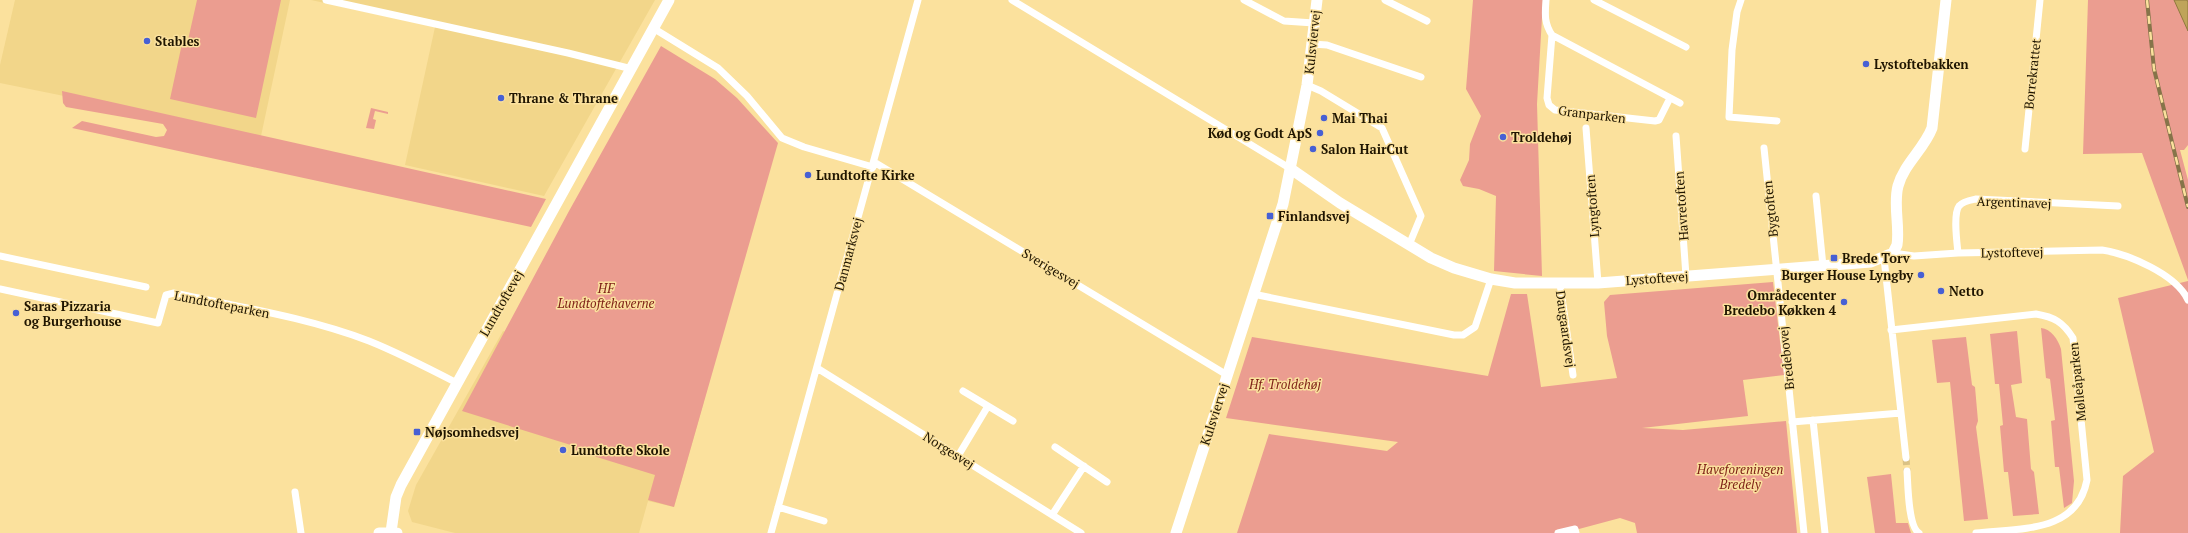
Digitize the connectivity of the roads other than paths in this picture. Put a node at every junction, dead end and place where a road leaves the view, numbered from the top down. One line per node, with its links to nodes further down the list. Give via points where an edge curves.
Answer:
1 (326, 0): 19 (street)
2 (669, 0): 15 (street, Lundtoftevej)
3 (918, 0): 29 (street, Danmarksvej)
4 (1012, 0): 30 (street)
5 (1244, 0): 14 (street, via 1284,21)
6 (1317, 0): 14 (street, Kulsviervej)
7 (1385, 0): 13 (street)
8 (1546, 0): 16 (street, Granparken, via 1545,17)
9 (1594, 0): 18 (street)
10 (1741, 0): 24 (street, via 1732,50 1729,117)
11 (1946, 0): 36 (street, via 1934,118 1929,135 1898,186 1899,234 1897,245)
12 (2040, 0): 28 (street, Borrekrattet)
13 (1427, 21)
14 (1314, 23): 17 (street, Kulsviervej)
15 (653, 28): 19 (street, Lundtoftevej); 29 (street, Sverigesvej, via 718,68 747,96 782,138 804,147)
16 (1552, 35): 22 (street); 22 (street, Granparken, via 1546,98 1548,105 1555,110 1655,121 1659,120)
17 (1312, 44): 20 (street, via 1326,46); 21 (street, Kulsviervej)
18 (1686, 47)
19 (632, 69): 51 (street, Lundtoftevej)
20 (1421, 78)
21 (1307, 85): 30 (street, Kulsviervej); 33 (street, Kulsviervej, via 1382,128 1421,216)
22 (1670, 98): 23 (street)
23 (1680, 103)
24 (1777, 121)
25 (1586, 128): 41 (street, Lyngtoften)
26 (1676, 136): 39 (street, Havretoften)
27 (1764, 148): 38 (street, Bygtoften)
28 (2025, 149)
29 (873, 164): 48 (street, Danmarksvej); 49 (street, Sverigesvej)
30 (1291, 169): 33 (street, Lystoftevej, via 1340,203); 45 (street, Kulsviervej, via 1283,204)
31 (1816, 196): 37 (street)
32 (2118, 206): 34 (street, Argentinavej, via 1976,199 1965,201 1959,206 1956,214)
33 (1409, 245): 40 (street, Lystoftevej, via 1451,267)
34 (1958, 253): 36 (street, Lystoftevej); 46 (street, Lystoftevej, via 2102,250 2118,253 2134,259 2174,283)
35 (0, 256): 43 (street)
36 (1889, 256): 37 (street, Lystoftevej, via 1871,262); 47 (street)
37 (1823, 266): 38 (street, Lystoftevej)
38 (1776, 269): 39 (street, Lystoftevej); 57 (street, Bredebovej)
39 (1686, 276): 41 (street, Lystoftevej)
40 (1491, 279): 42 (street, Lystoftevej, via 1515,283); 45 (street, via 1475,327 1463,335)
41 (1598, 283): 42 (street, Lystoftevej)
42 (1560, 284): 50 (street, Daugaardsvej)
43 (146, 287)
44 (0, 289): 51 (street, Lundtofteparken, via 158,323 166,295 174,293 218,302 281,315 368,341)
45 (1254, 294): 49 (street, Kulsviervej)
46 (2188, 300)
47 (1891, 330): 54 (street); 79 (street, Mølleåparken, via 2036,314 2059,321 2073,338 2087,480 2082,500 2069,516 2050,526)
48 (817, 368): 59 (street, Norgesvej); 65 (street, Danmarksvej)
49 (1227, 375): 73 (street, Kulsviervej)
50 (1573, 375)
51 (457, 383): 70 (street, Lundtoftevej, via 396,497)
52 (963, 391): 53 (street)
53 (988, 406): 56 (street); 59 (street)
54 (1901, 413): 55 (street); 60 (street)
55 (1813, 420): 57 (street); 77 (street)
56 (1012, 421)
57 (1792, 422): 76 (street, Bredebovej)
58 (1055, 447): 61 (street)
59 (958, 456): 66 (street, Norgesvej)
60 (1906, 458)
61 (1084, 466): 63 (street); 66 (street)
62 (1907, 471): 78 (street, via 1911,519)
63 (1107, 482)
64 (295, 492): 68 (street)
65 (778, 507): 67 (street); 71 (street, Danmarksvej)
66 (1052, 514): 72 (street, Norgesvej)
67 (824, 521)
68 (300, 533)
69 (379, 533): 70 (street, Lundtoftevej)
70 (394, 533)
71 (771, 533)
72 (1081, 533)
73 (1176, 533)
74 (1558, 533): 75 (street, via 1575,529)
75 (1576, 533)
76 (1804, 533)
77 (1825, 533)
78 (1919, 533)
79 (1976, 533)

